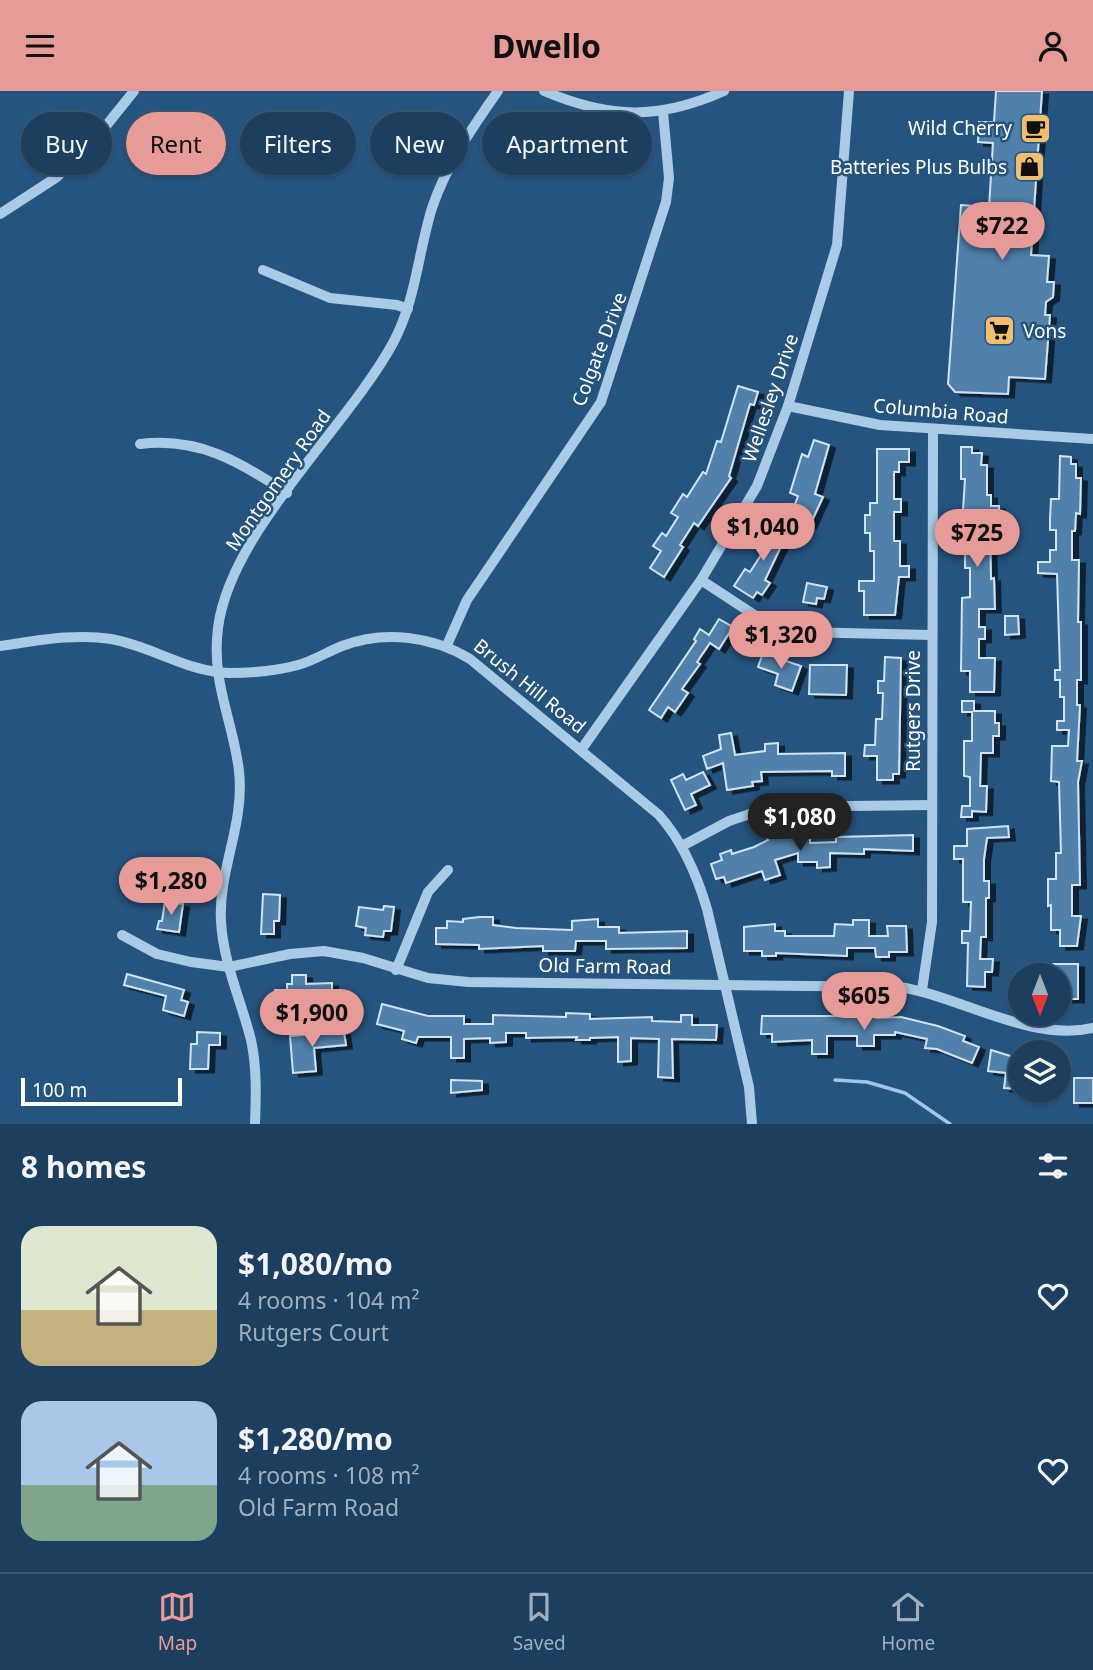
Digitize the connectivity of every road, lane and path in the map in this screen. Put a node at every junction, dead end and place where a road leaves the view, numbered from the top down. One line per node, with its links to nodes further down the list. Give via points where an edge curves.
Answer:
1 (134, 91): 7 (street, via 57,177)
2 (498, 91): 9 (street, Montgomery Road, via 440,186)
3 (544, 91): 6 (street, via 609,112)
4 (724, 91): 6 (street)
5 (849, 91): 10 (street, Wellesley Drive, via 837,245)
6 (663, 112): 17 (street, Colgate Drive, via 669,178 666,202 601,402 467,600)
7 (0, 213)
8 (264, 270): 9 (street, via 330,297)
9 (408, 309): 14 (street, Montgomery Road, via 373,376)
10 (788, 406): 11 (street, Columbia Road, via 851,421); 15 (street, Wellesley Drive, via 749,504)
11 (933, 431): 12 (street, Columbia Road); 16 (street, Rutgers Drive)
12 (1093, 439)
13 (140, 444): 14 (street, via 163,441 213,450)
14 (287, 493): 19 (street, Montgomery Road, via 230,582 218,625)
15 (701, 580): 16 (street, via 756,616 799,632); 20 (street, Wellesley Drive)
16 (931, 635): 21 (street, Rutgers Drive)
17 (447, 645): 19 (street, Brush Hill Road, via 373,638 300,665); 20 (street, Brush Hill Road, via 484,669)
18 (0, 646): 19 (street, Brush Hill Road, via 76,637 112,639 180,664)
19 (218, 672): 25 (street, Montgomery Road, via 235,746 241,800 221,902)
20 (581, 750): 22 (street, Brush Hill Road, via 659,815)
21 (931, 805): 22 (street, via 771,807 729,821); 28 (street, Rutgers Drive, via 932,922)
22 (682, 846): 27 (street, Brush Hill Road, via 700,885)
23 (448, 870): 26 (street, via 428,893)
24 (122, 935): 25 (street, Old Farm Road, via 173,959)
25 (229, 967): 26 (street, Old Farm Road, via 324,951); 30 (street, Montgomery Road, via 254,1055)
26 (396, 970): 27 (street, Old Farm Road, via 468,982)
27 (723, 985): 28 (street, Old Farm Road, via 878,985); 31 (street, Brush Hill Road, via 749,1087)
28 (922, 990): 29 (street, Old Farm Road, via 1015,1022)
29 (1093, 1028)
30 (255, 1124)
31 (752, 1124)

